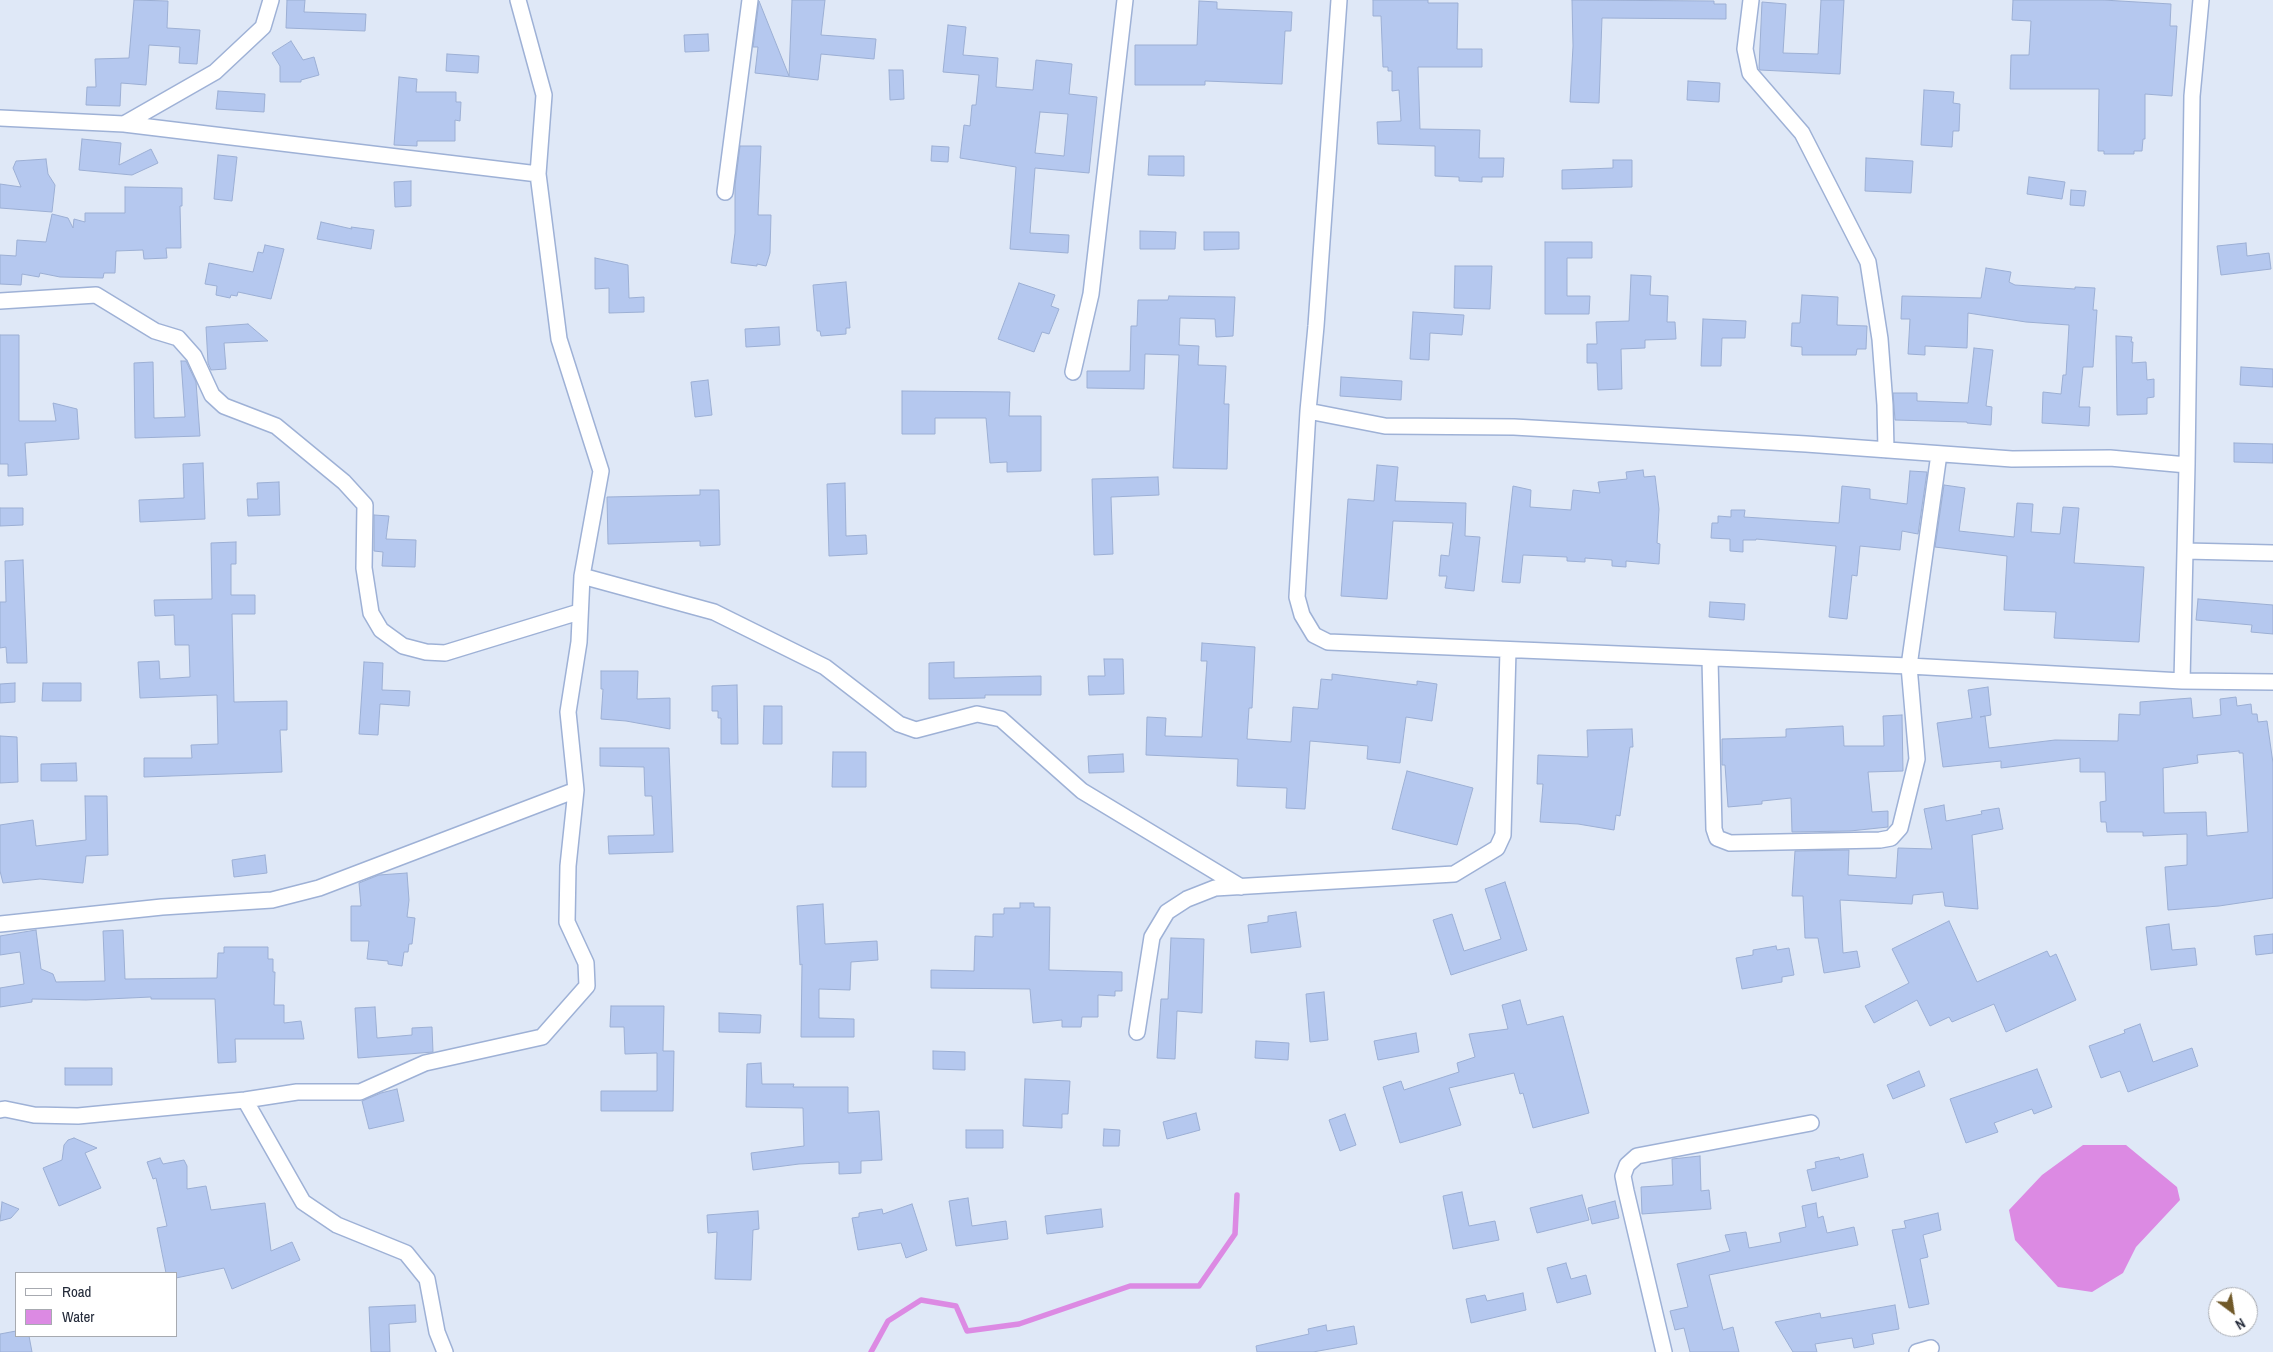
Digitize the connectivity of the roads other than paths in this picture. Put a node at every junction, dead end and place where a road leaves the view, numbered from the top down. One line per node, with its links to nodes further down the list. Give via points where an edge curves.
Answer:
1 (270, 0): 9 (street, via 263,27 215,72)
2 (518, 0): 10 (street, via 544,95)
3 (750, 0): 11 (street)
4 (1125, 0): 13 (street, via 1090,294)
5 (1339, 0): 14 (street)
6 (1751, 0): 15 (street, via 1745,49 1750,72 1802,134 1868,262 1880,339)
7 (2201, 0): 17 (street, via 2192,96)
8 (0, 118): 9 (street)
9 (124, 124): 10 (street)
10 (538, 174): 20 (street, via 559,339 601,470)
11 (725, 192)
12 (0, 301): 21 (street, via 96,295 155,331 178,338 194,356 212,394 224,406 276,426 344,482 365,505 364,568 371,613 382,630 403,646 445,653)
13 (1073, 372)
14 (1308, 411): 15 (street, via 1385,426 1514,427); 22 (street, via 1297,597 1314,635 1328,642)
15 (1886, 450): 16 (street)
16 (1939, 454): 17 (street, via 2012,459 2110,458); 24 (street)
17 (2187, 466): 18 (street)
18 (2185, 551): 19 (street); 25 (street)
19 (2273, 553)
20 (582, 576): 21 (street); 28 (street, via 714,612 824,667 899,724 916,730 977,714 1001,719 1082,791)
21 (580, 612): 27 (street, via 579,642 568,712)
22 (1508, 650): 23 (street); 28 (street, via 1503,835 1497,848 1454,874)
23 (1710, 659): 24 (street); 24 (street, via 1714,829 1717,838 1730,843 1891,838 1900,828 1917,760)
24 (1909, 666): 25 (street)
25 (2182, 681): 26 (street)
26 (2273, 682)
27 (576, 790): 29 (street, via 319,888 272,900 162,907); 31 (street, via 568,866 567,922 586,963 587,986 542,1037 425,1063 360,1092 298,1092)
28 (1241, 887): 30 (street, via 1215,888 1187,899 1168,912 1152,937)
29 (0, 924)
30 (1136, 1032)
31 (244, 1100): 32 (street, via 78,1116); 34 (street, via 303,1202 337,1226 406,1253 427,1279 437,1332)
32 (0, 1110)
33 (1811, 1123): 35 (street, via 1637,1156 1627,1165 1623,1176)
34 (445, 1352)
35 (1664, 1352)

